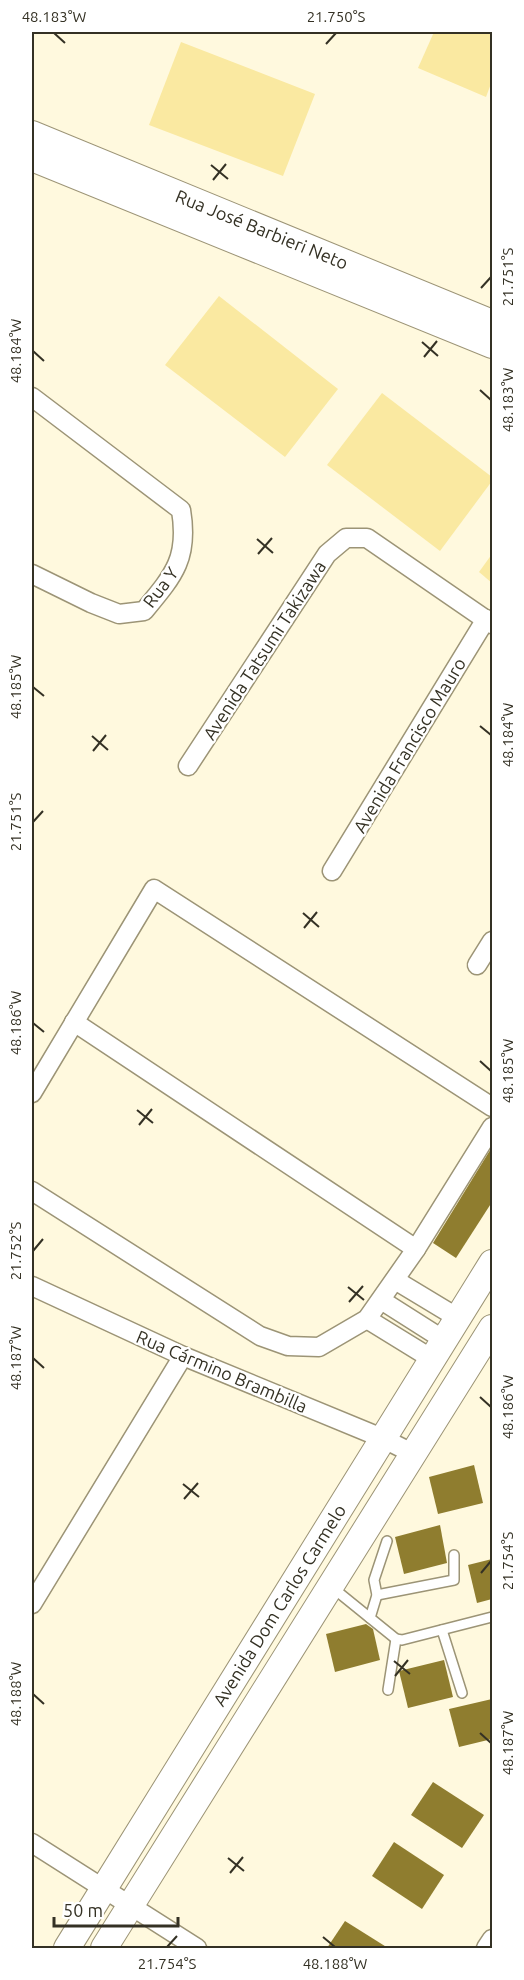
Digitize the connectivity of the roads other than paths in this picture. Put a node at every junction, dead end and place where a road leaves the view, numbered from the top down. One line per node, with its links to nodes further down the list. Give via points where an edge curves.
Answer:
1 (32, 134): 3 (street, Rua José Barbieri Neto)
2 (32, 158): 4 (street, Rua José Barbieri Neto)
3 (492, 322)
4 (492, 345)
5 (32, 397): 6 (street, Rua Y, via 181,510 185,532 182,557 144,611 120,614)
6 (32, 574)
7 (489, 622): 8 (street, Avenida Tatsumi Takizawa, via 367,538 346,538 327,554); 9 (street, Avenida Francisco Mauro)
8 (188, 766)
9 (332, 871)
10 (492, 941): 11 (street)
11 (477, 965)
12 (74, 1022): 13 (street); 14 (street, via 154,889); 17 (street)
13 (32, 1093)
14 (492, 1107)
15 (492, 1127): 17 (street)
16 (32, 1191): 23 (street, via 260,1336 288,1346 319,1347)
17 (416, 1249): 19 (street)
18 (492, 1263): 22 (street, Avenida Dom Carlos Carmelo)
19 (395, 1280): 21 (street); 22 (street)
20 (32, 1286): 26 (street, Rua Cármino Brambilla)
21 (381, 1300): 23 (street); 25 (street)
22 (458, 1318): 25 (street, Avenida Dom Carlos Carmelo)
23 (366, 1320): 25 (street)
24 (492, 1328): 28 (street, Avenida Dom Carlos Carmelo)
25 (438, 1349): 27 (street, Avenida Dom Carlos Carmelo)
26 (183, 1356): 27 (street, Rua Cármino Brambilla); 33 (street)
27 (381, 1438): 28 (street, Rua Cármino Brambilla); 38 (street, Avenida Dom Carlos Carmelo)
28 (414, 1454): 31 (street, Avenida Dom Carlos Carmelo)
29 (387, 1541): 32 (lane, via 374,1580)
30 (454, 1555): 32 (lane, via 454,1580)
31 (332, 1587): 35 (lane); 41 (street, Avenida Dom Carlos Carmelo)
32 (377, 1595): 35 (lane)
33 (32, 1604)
34 (492, 1617): 36 (lane)
35 (370, 1618): 37 (lane)
36 (442, 1630): 37 (lane); 40 (lane)
37 (396, 1639): 39 (lane)
38 (229, 1688): 41 (street); 43 (street, Avenida Dom Carlos Carmelo)
39 (388, 1690)
40 (462, 1693)
41 (257, 1705): 44 (street, Avenida Dom Carlos Carmelo)
42 (32, 1843): 43 (street)
43 (104, 1888): 44 (street); 46 (street, Avenida Dom Carlos Carmelo)
44 (131, 1906): 47 (street, Avenida Dom Carlos Carmelo); 48 (street)
45 (492, 1939): 49 (street)
46 (67, 1948)
47 (104, 1948)
48 (197, 1948)
49 (486, 1948)

